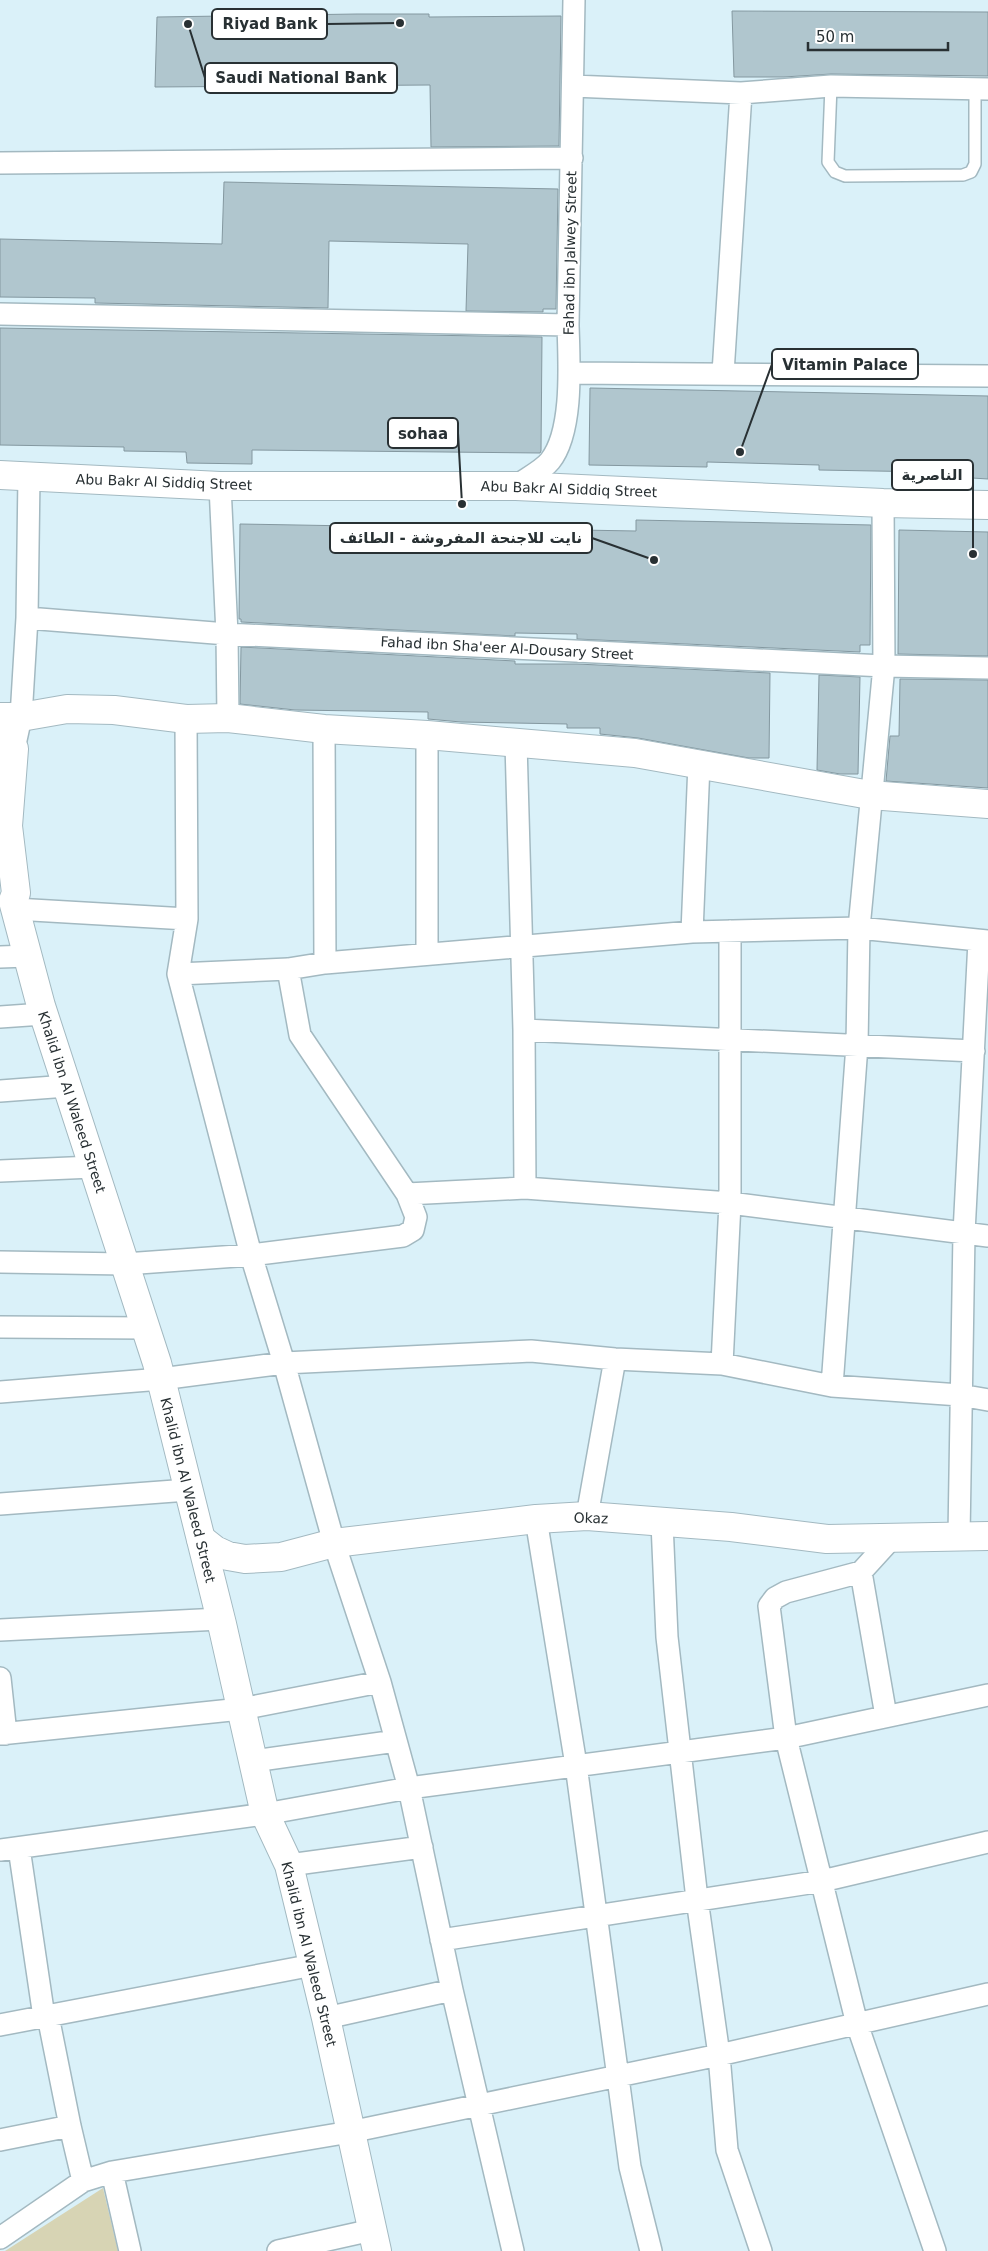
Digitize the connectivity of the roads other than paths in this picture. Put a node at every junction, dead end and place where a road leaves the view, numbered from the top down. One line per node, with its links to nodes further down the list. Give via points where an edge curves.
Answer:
1 (574, 0): 2 (street, Fahad ibn Jalwey Street)
2 (573, 86): 5 (street); 6 (street, Fahad ibn Jalwey Street)
3 (831, 86): 4 (street); 4 (lane, via 828,162 835,172 845,176 963,175 972,172); 5 (street)
4 (982, 89)
5 (741, 93): 10 (street)
6 (572, 158): 7 (street); 9 (street, Fahad ibn Jalwey Street)
7 (0, 164)
8 (0, 314): 9 (street)
9 (568, 325): 11 (street, Fahad ibn Jalwey Street)
10 (723, 372): 11 (street); 12 (street)
11 (570, 373): 17 (street, Fahad ibn Jalwey Street, via 563,436 550,461)
12 (988, 376)
13 (0, 475): 14 (main road, Abu Bakr Al Siddiq Street)
14 (29, 476): 15 (main road); 16 (main road, Abu Bakr Al Siddiq Street); 20 (street)
15 (0, 481)
16 (220, 486): 17 (main road, Abu Bakr Al Siddiq Street); 21 (street)
17 (516, 486): 18 (main road, Abu Bakr Al Siddiq Street)
18 (883, 503): 19 (main road, Abu Bakr Al Siddiq Street); 22 (street)
19 (988, 505)
20 (26, 618): 21 (street, Fahad ibn Sha'eer Al-Dousary Street); 24 (street)
21 (227, 634): 22 (street, Fahad ibn Sha'eer Al-Dousary Street); 25 (street)
22 (884, 666): 23 (street, Fahad ibn Sha'eer Al-Dousary Street); 32 (street)
23 (988, 668)
24 (11, 717): 26 (main road, via 67,709 114,710); 29 (street)
25 (228, 718): 26 (main road); 27 (main road)
26 (186, 719): 36 (street)
27 (324, 729): 28 (main road); 45 (street)
28 (427, 735): 30 (main road); 42 (street)
29 (7, 744): 34 (main road, Khalid ibn Al Waleed Street)
30 (516, 744): 31 (main road, via 635,752); 41 (street)
31 (699, 764): 32 (main road); 39 (street)
32 (870, 795): 33 (main road); 37 (street)
33 (988, 804)
34 (4, 826): 35 (main road, Khalid ibn Al Waleed Street)
35 (10, 898): 36 (street); 43 (main road, Khalid ibn Al Waleed Street)
36 (187, 919): 47 (street)
37 (859, 928): 38 (street); 40 (street); 53 (street)
38 (730, 931): 39 (street); 52 (street)
39 (692, 932): 41 (street)
40 (984, 941): 50 (street)
41 (522, 946): 42 (street); 51 (street)
42 (427, 954): 45 (street)
43 (28, 956): 44 (street); 48 (main road, Khalid ibn Al Waleed Street)
44 (0, 957)
45 (325, 963): 46 (street)
46 (288, 969): 47 (street); 61 (street, via 300,1035)
47 (178, 974): 66 (street)
48 (43, 1014): 49 (street); 55 (main road, Khalid ibn Al Waleed Street)
49 (0, 1017)
50 (982, 1025): 54 (street)
51 (524, 1030): 52 (street); 60 (street)
52 (731, 1038): 53 (street); 62 (street)
53 (857, 1045): 54 (street); 63 (street)
54 (974, 1051): 57 (street)
55 (67, 1086): 56 (street); 58 (main road, Khalid ibn Al Waleed Street)
56 (0, 1091)
57 (980, 1098): 64 (street)
58 (93, 1167): 59 (street); 68 (main road, Khalid ibn Al Waleed Street)
59 (0, 1171)
60 (525, 1188): 61 (street); 62 (street)
61 (407, 1194): 66 (street, via 416,1217 413,1230 403,1236)
62 (730, 1204): 63 (street); 73 (street)
63 (845, 1218): 64 (street); 75 (street)
64 (964, 1233): 65 (street); 77 (street)
65 (988, 1236)
66 (251, 1254): 68 (street); 72 (street)
67 (0, 1262): 68 (street)
68 (125, 1264): 70 (main road, Khalid ibn Al Waleed Street)
69 (0, 1327): 70 (street)
70 (145, 1328): 74 (main road, Khalid ibn Al Waleed Street)
71 (615, 1359): 72 (street, via 531,1351); 73 (street); 81 (street)
72 (284, 1363): 74 (street); 88 (street)
73 (722, 1364): 75 (street)
74 (161, 1379): 76 (street); 79 (main road, Khalid ibn Al Waleed Street)
75 (832, 1386): 77 (street)
76 (0, 1392)
77 (960, 1395): 78 (street); 84 (street)
78 (988, 1400)
79 (188, 1490): 80 (street); 87 (main road, Khalid ibn Al Waleed Street)
80 (0, 1504)
81 (587, 1516): 82 (main road, Okaz); 83 (main road, Okaz)
82 (536, 1519): 88 (main road, Okaz); 102 (street)
83 (662, 1523): 86 (main road, Okaz, via 732,1527 827,1539); 100 (street, via 667,1637)
84 (959, 1536): 85 (main road, Okaz); 86 (main road, Okaz)
85 (988, 1536)
86 (892, 1538): 89 (street)
87 (201, 1539): 88 (main road, Okaz, via 214,1550 245,1559 281,1557); 90 (main road, Khalid ibn Al Waleed Street)
88 (334, 1543): 93 (street)
89 (861, 1572): 96 (street); 98 (street, via 786,1592 769,1606)
90 (220, 1619): 91 (street); 95 (main road, Khalid ibn Al Waleed Street)
91 (0, 1630)
92 (0, 1678): 97 (street)
93 (380, 1682): 95 (street); 99 (street)
94 (988, 1695): 96 (street)
95 (241, 1709): 97 (street); 101 (main road, Khalid ibn Al Waleed Street)
96 (886, 1716): 98 (street)
97 (3, 1734)
98 (786, 1738): 100 (street); 109 (street)
99 (396, 1740): 101 (street); 103 (street)
100 (679, 1751): 102 (street); 110 (street)
101 (253, 1761): 104 (main road, Khalid ibn Al Waleed Street)
102 (576, 1765): 103 (street); 111 (street)
103 (409, 1788): 104 (street); 106 (street)
104 (265, 1814): 107 (street); 108 (main road, Khalid ibn Al Waleed Street)
105 (988, 1842): 109 (street)
106 (422, 1847): 108 (street); 112 (street)
107 (9, 1849): 116 (street)
108 (289, 1865): 113 (main road, Khalid ibn Al Waleed Street)
109 (822, 1881): 110 (street); 118 (street)
110 (697, 1899): 111 (street); 120 (street)
111 (596, 1915): 112 (street); 121 (street)
112 (441, 1940): 114 (street)
113 (313, 1965): 116 (street); 117 (main road, Khalid ibn Al Waleed Street)
114 (452, 1990): 117 (street); 122 (street)
115 (988, 1994): 118 (street)
116 (46, 2016): 119 (street); 123 (street)
117 (326, 2018): 124 (main road, Khalid ibn Al Waleed Street)
118 (857, 2024): 120 (street); 135 (street)
119 (0, 2026)
120 (719, 2055): 121 (street); 134 (street, via 727,2150)
121 (618, 2076): 122 (street); 133 (street, via 630,2167)
122 (479, 2105): 124 (street); 132 (street)
123 (70, 2126): 125 (street); 127 (street)
124 (350, 2132): 126 (street); 129 (main road, Khalid ibn Al Waleed Street)
125 (0, 2140)
126 (112, 2172): 127 (street); 130 (street)
127 (83, 2181): 128 (street)
128 (0, 2238)
129 (375, 2240): 131 (street)
130 (130, 2251)
131 (278, 2251)
132 (513, 2251)
133 (651, 2251)
134 (761, 2251)
135 (935, 2251)

